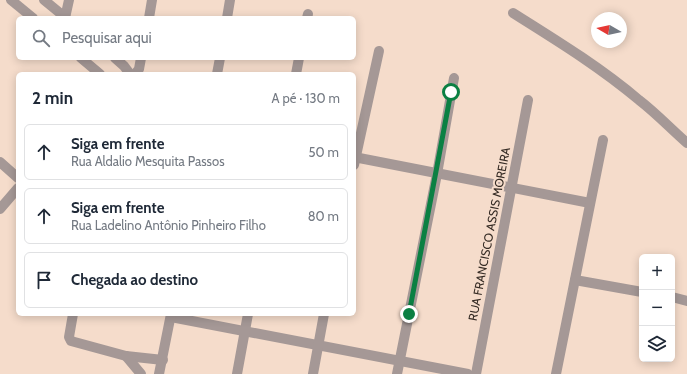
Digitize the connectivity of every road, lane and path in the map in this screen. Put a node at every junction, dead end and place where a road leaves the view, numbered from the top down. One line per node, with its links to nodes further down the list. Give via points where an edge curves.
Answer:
1 (11, 0): 7 (street)
2 (44, 0): 8 (street)
3 (69, 0): 9 (street)
4 (152, 0): 10 (street)
5 (230, 0): 11 (street)
6 (513, 13): 26 (street, via 566,46 622,86)
7 (31, 16)
8 (64, 16)
9 (66, 16)
10 (149, 16)
11 (227, 16)
12 (379, 51): 27 (street)
13 (83, 60): 19 (street)
14 (117, 60): 18 (street)
15 (141, 60): 20 (street)
16 (220, 60): 21 (street)
17 (299, 60): 22 (street)
18 (127, 70)
19 (98, 72)
20 (137, 72)
21 (217, 72)
22 (296, 72)
23 (454, 78): 30 (street)
24 (528, 100): 32 (street, RUA FRANCISCO ASSIS MOREIRA)
25 (603, 140): 34 (street)
26 (687, 143)
27 (356, 151)
28 (356, 160): 30 (street)
29 (0, 162): 31 (street)
30 (437, 174): 32 (street); 48 (street)
31 (16, 176)
32 (511, 188): 34 (street); 55 (street, RUA FRANCISCO ASSIS MOREIRA)
33 (16, 190): 35 (street)
34 (590, 204): 36 (street)
35 (0, 209)
36 (575, 280): 37 (street); 56 (street)
37 (639, 291)
38 (675, 298): 39 (street)
39 (687, 301)
40 (73, 316): 46 (street, via 69,337 71,341)
41 (171, 316): 44 (street); 47 (street)
42 (248, 316): 44 (street)
43 (324, 316): 45 (street)
44 (245, 330): 45 (street); 51 (street)
45 (318, 345): 48 (street); 52 (street)
46 (126, 356): 47 (street); 49 (street)
47 (163, 360): 50 (street)
48 (399, 361): 53 (street); 54 (street)
49 (141, 374)
50 (159, 374)
51 (237, 374)
52 (313, 374)
53 (397, 374)
54 (468, 374)
55 (476, 374)
56 (556, 374)

